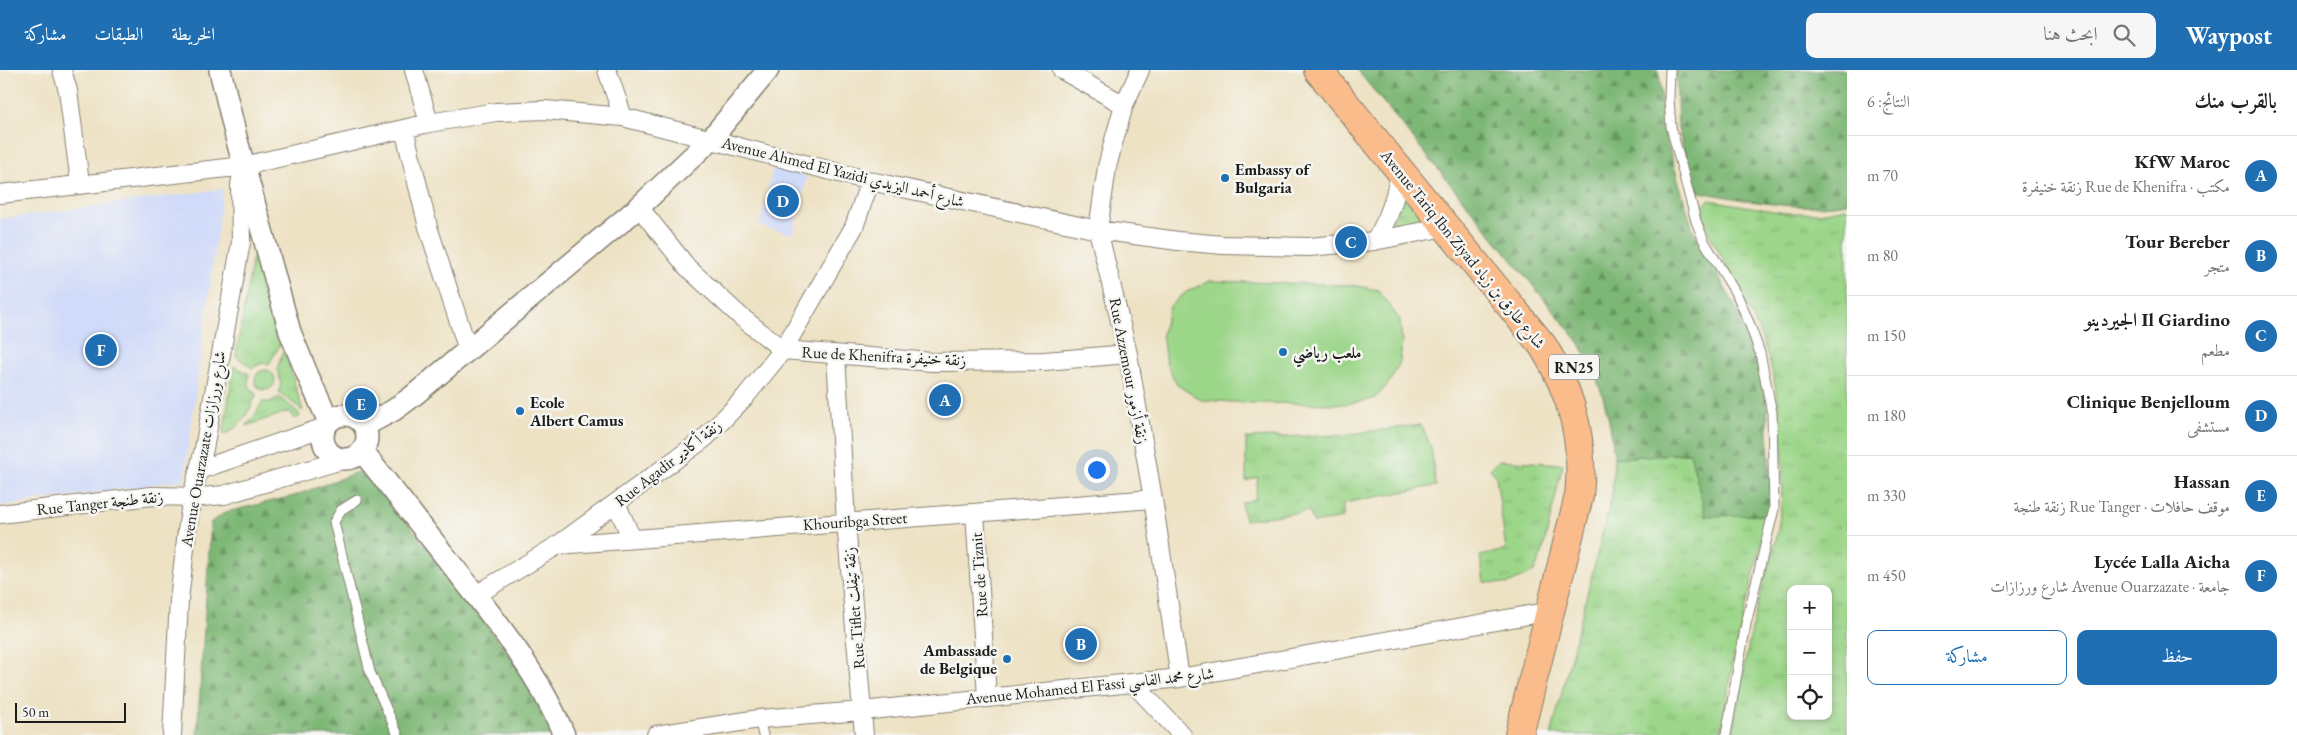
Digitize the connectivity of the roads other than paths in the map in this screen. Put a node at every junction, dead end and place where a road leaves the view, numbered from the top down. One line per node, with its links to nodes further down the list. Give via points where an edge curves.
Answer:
1 (62, 70): 19 (street)
2 (220, 70): 16 (street)
3 (414, 70): 13 (street)
4 (607, 70): 12 (street)
5 (768, 70): 15 (street)
6 (1062, 70): 11 (street)
7 (1140, 70): 11 (street, Rue Azzemour زنقة أزمور)
8 (1318, 70): 17 (main road, Avenue Tariq Ibn Ziyad شارع طارق بن زياد / RN25)
9 (1338, 70): 56 (main road, Avenue Tariq Ibn Ziyad شارع طارق بن زياد / RN25, via 1555,337 1577,373 1592,413 1598,455 1596,497)
10 (1670, 70): 57 (lane, via 1672,134 1698,227 1738,297 1750,325 1764,368 1772,413 1774,509 1746,624)
11 (1124, 105): 23 (street, Rue Azzemour زنقة أزمور, via 1107,168)
12 (624, 117): 13 (street, Avenue Ahmed El Yazidi شارع أحمد اليزيدي, via 535,110 496,112); 15 (street, Avenue Ahmed El Yazidi شارع أحمد اليزيدي)
13 (429, 123): 14 (street, Avenue Ahmed El Yazidi شارع أحمد اليزيدي)
14 (404, 129): 16 (street, Avenue Ahmed El Yazidi شارع أحمد اليزيدي); 25 (street, via 428,227)
15 (710, 140): 18 (street, Avenue Ahmed El Yazidi شارع أحمد اليزيدي); 21 (street)
16 (244, 166): 19 (street, Avenue Ahmed El Yazidi شارع أحمد اليزيدي); 29 (street, via 290,332); 32 (street, Avenue Ouarzazate شارع ورزازات, via 240,185 241,242)
17 (1400, 171): 22 (main road, Avenue Tariq Ibn Ziyad شارع طارق بن زياد / RN25); 24 (street, via 1391,207)
18 (870, 181): 23 (street, Avenue Ahmed El Yazidi شارع أحمد اليزيدي); 26 (street, Rue Agadir زنقة أكادير, via 854,227)
19 (80, 183): 20 (street, Avenue Ahmed El Yazidi شارع أحمد اليزيدي)
20 (0, 194)
21 (639, 207): 25 (street); 26 (street, Rue de Khenifra زنقة خنيفرة, via 702,281)
22 (1445, 227): 24 (street, Avenue Ahmed El Yazidi شارع أحمد اليزيدي); 43 (main road, Avenue Tariq Ibn Ziyad شارع طارق بن زياد / RN25, via 1543,346 1562,380 1575,418 1581,457 1579,496)
23 (1098, 230): 24 (street, Avenue Ahmed El Yazidi شارع أحمد اليزيدي, via 1232,245 1309,247); 27 (street, Rue Azzemour زنقة أزمور)
24 (1374, 241)
25 (468, 350): 30 (street, via 404,404)
26 (783, 350): 28 (street, Rue de Khenifra زنقة خنيفرة); 36 (street, Rue Agadir زنقة أكادير, via 745,397 705,438)
27 (1128, 354): 28 (street, Rue de Khenifra زنقة خنيفرة, via 1045,361 966,362); 34 (street, Rue Azzemour زنقة أزمور)
28 (836, 356): 39 (street, Rue Tiflet زنقة تيفلت)
29 (327, 424): 30 (street, via 344,415 359,420); 31 (street, via 323,436 329,452 336,457); 32 (street)
30 (364, 426): 31 (street, via 367,439)
31 (353, 455): 33 (street, Rue Tanger زنقة طنجة, via 224,495); 42 (street)
32 (198, 470): 33 (street, Avenue Ouarzazate شارع ورزازات)
33 (192, 496): 38 (street, Rue Tanger زنقة طنجة, via 152,496); 49 (street, Avenue Ouarzazate شارع ورزازات, via 182,574)
34 (1153, 498): 37 (street, Khouribga Street); 44 (street, Rue Azzemour زنقة أزمور)
35 (357, 500): 50 (lane, via 341,510 334,522 370,672)
36 (616, 502): 40 (street); 41 (street, Rue Agadir زنقة أكادير)
37 (975, 513): 39 (street, Khouribga Street); 46 (street, Rue de Tiznit)
38 (0, 514)
39 (846, 522): 40 (street, Khouribga Street); 47 (street, Rue Tiflet زنقة تيفلت)
40 (632, 539): 41 (street, Khouribga Street)
41 (558, 545): 42 (street, Rue Agadir زنقة أكادير)
42 (476, 595): 51 (street, via 524,661)
43 (1551, 611): 44 (street, Avenue Mohamed El Fassi شارع محمد الفاسي); 55 (main road, Avenue Tariq Ibn Ziyad شارع طارق بن زياد / RN25)
44 (1180, 678): 45 (street, Avenue Mohamed El Fassi شارع محمد الفاسي)
45 (1133, 683): 46 (street, Avenue Mohamed El Fassi شارع محمد الفاسي); 54 (street)
46 (988, 697): 47 (street, Avenue Mohamed El Fassi شارع محمد الفاسي)
47 (862, 711): 48 (street, Avenue Mohamed El Fassi شارع محمد الفاسي); 53 (street, Rue Tiflet زنقة تيفلت)
48 (761, 727): 52 (street, Avenue Mohamed El Fassi شارع محمد الفاسي)
49 (172, 735)
50 (398, 735)
51 (564, 735)
52 (656, 735)
53 (864, 735)
54 (1182, 735)
55 (1519, 735)
56 (1535, 735)
57 (1726, 735)

